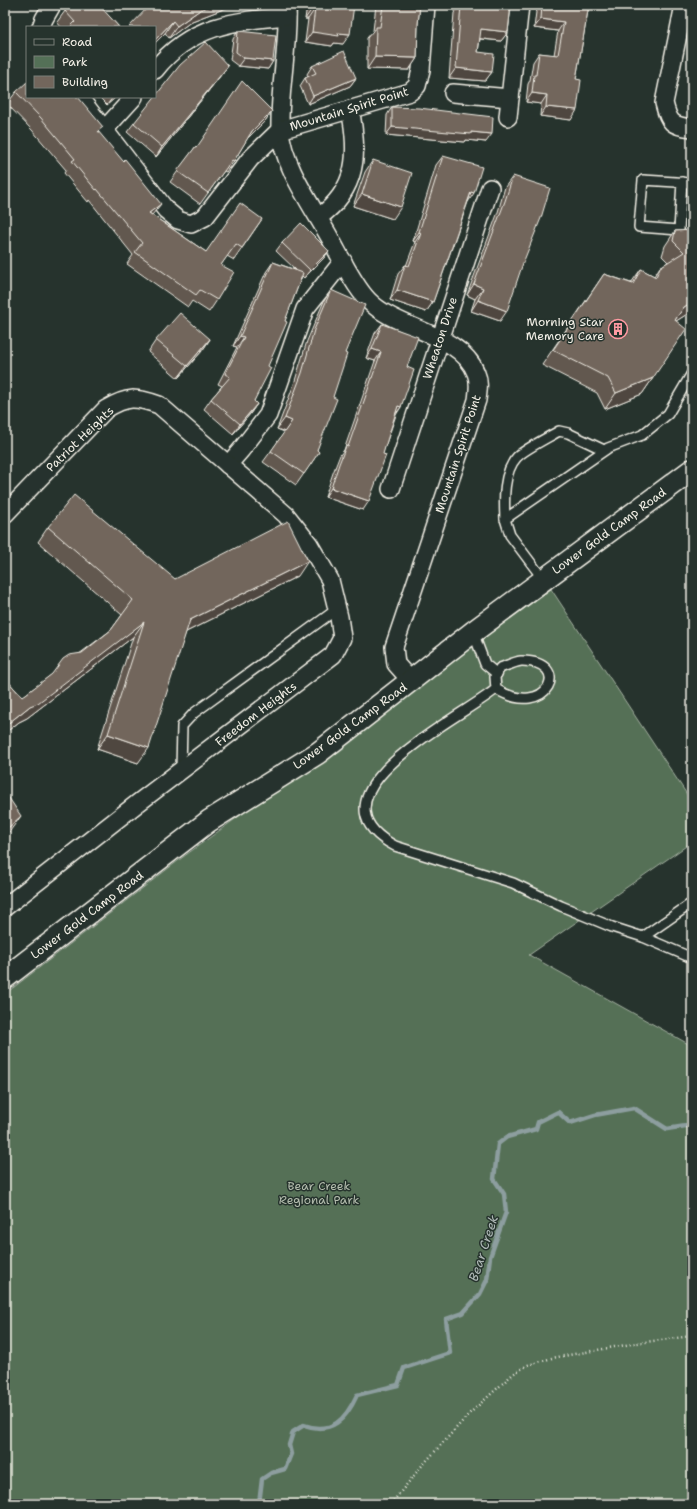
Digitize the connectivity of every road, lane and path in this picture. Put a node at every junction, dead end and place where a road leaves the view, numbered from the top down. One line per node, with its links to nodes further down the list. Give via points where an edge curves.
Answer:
1 (52, 5): 6 (street)
2 (426, 5): 12 (street, Mountain Spirit Point, via 421,70 417,86 410,92)
3 (520, 5): 11 (street)
4 (684, 5): 14 (street, via 664,103 668,118 676,126)
5 (287, 10): 7 (street, via 210,29 181,44); 16 (street, Mountain Spirit Point, via 288,30)
6 (41, 26)
7 (156, 69)
8 (453, 94): 11 (street)
9 (80, 98): 15 (street)
10 (133, 98): 15 (street)
11 (510, 98): 13 (street)
12 (350, 109): 16 (street, Mountain Spirit Point); 20 (street, via 355,146 353,171 347,187 338,200 331,209)
13 (508, 117)
14 (692, 128)
15 (104, 130): 16 (street, via 166,210 178,220 191,224 205,217 250,159)
16 (280, 130): 20 (street, Mountain Spirit Point, via 292,170)
17 (682, 182): 17 (lane, via 643,180 639,227 679,230); 18 (lane)
18 (692, 183)
19 (490, 188): 22 (street, Wheaton Drive)
20 (318, 217): 21 (street, Mountain Spirit Point)
21 (343, 261): 22 (street, Mountain Spirit Point, via 367,299 378,309); 25 (street, via 305,309 268,415 241,450)
22 (440, 339): 27 (street, Wheaton Drive); 34 (street, Mountain Spirit Point, via 468,360 476,373 479,387 477,400 394,647 396,664)
23 (692, 373): 24 (lane, via 668,414 642,435)
24 (604, 450): 29 (lane); 29 (lane, via 559,431 517,457 509,473 504,500)
25 (234, 470): 28 (street, Patriot Heights, via 158,405 140,399 122,399 106,409); 31 (street, Freedom Heights, via 286,515 310,544 330,580)
26 (692, 470): 30 (street, Lower Gold Camp Road)
27 (391, 489)
28 (5, 514)
29 (505, 519): 30 (lane, via 510,535)
30 (543, 580): 32 (street, Lower Gold Camp Road)
31 (338, 609): 36 (street, Freedom Heights, via 342,638 333,655); 36 (lane, via 194,713 182,726)
32 (473, 632): 33 (lane, via 485,664); 34 (street, Lower Gold Camp Road)
33 (497, 674): 35 (lane); 35 (lane, via 500,668 519,661 535,663 551,674 551,683 538,696 528,699 505,695)
34 (411, 681): 41 (street, Lower Gold Camp Road, via 318,753 209,821)
35 (496, 689): 39 (lane, via 482,701 414,744 378,776 365,799 365,810 371,825 383,839 395,846 513,883 605,924)
36 (181, 770): 38 (street, Freedom Heights)
37 (692, 903): 39 (lane)
38 (5, 907)
39 (643, 937): 40 (lane)
40 (692, 958)
41 (5, 978)
42 (692, 1336): 43 (path, via 636,1343 552,1358 528,1365 513,1374 469,1414)
43 (391, 1504)

